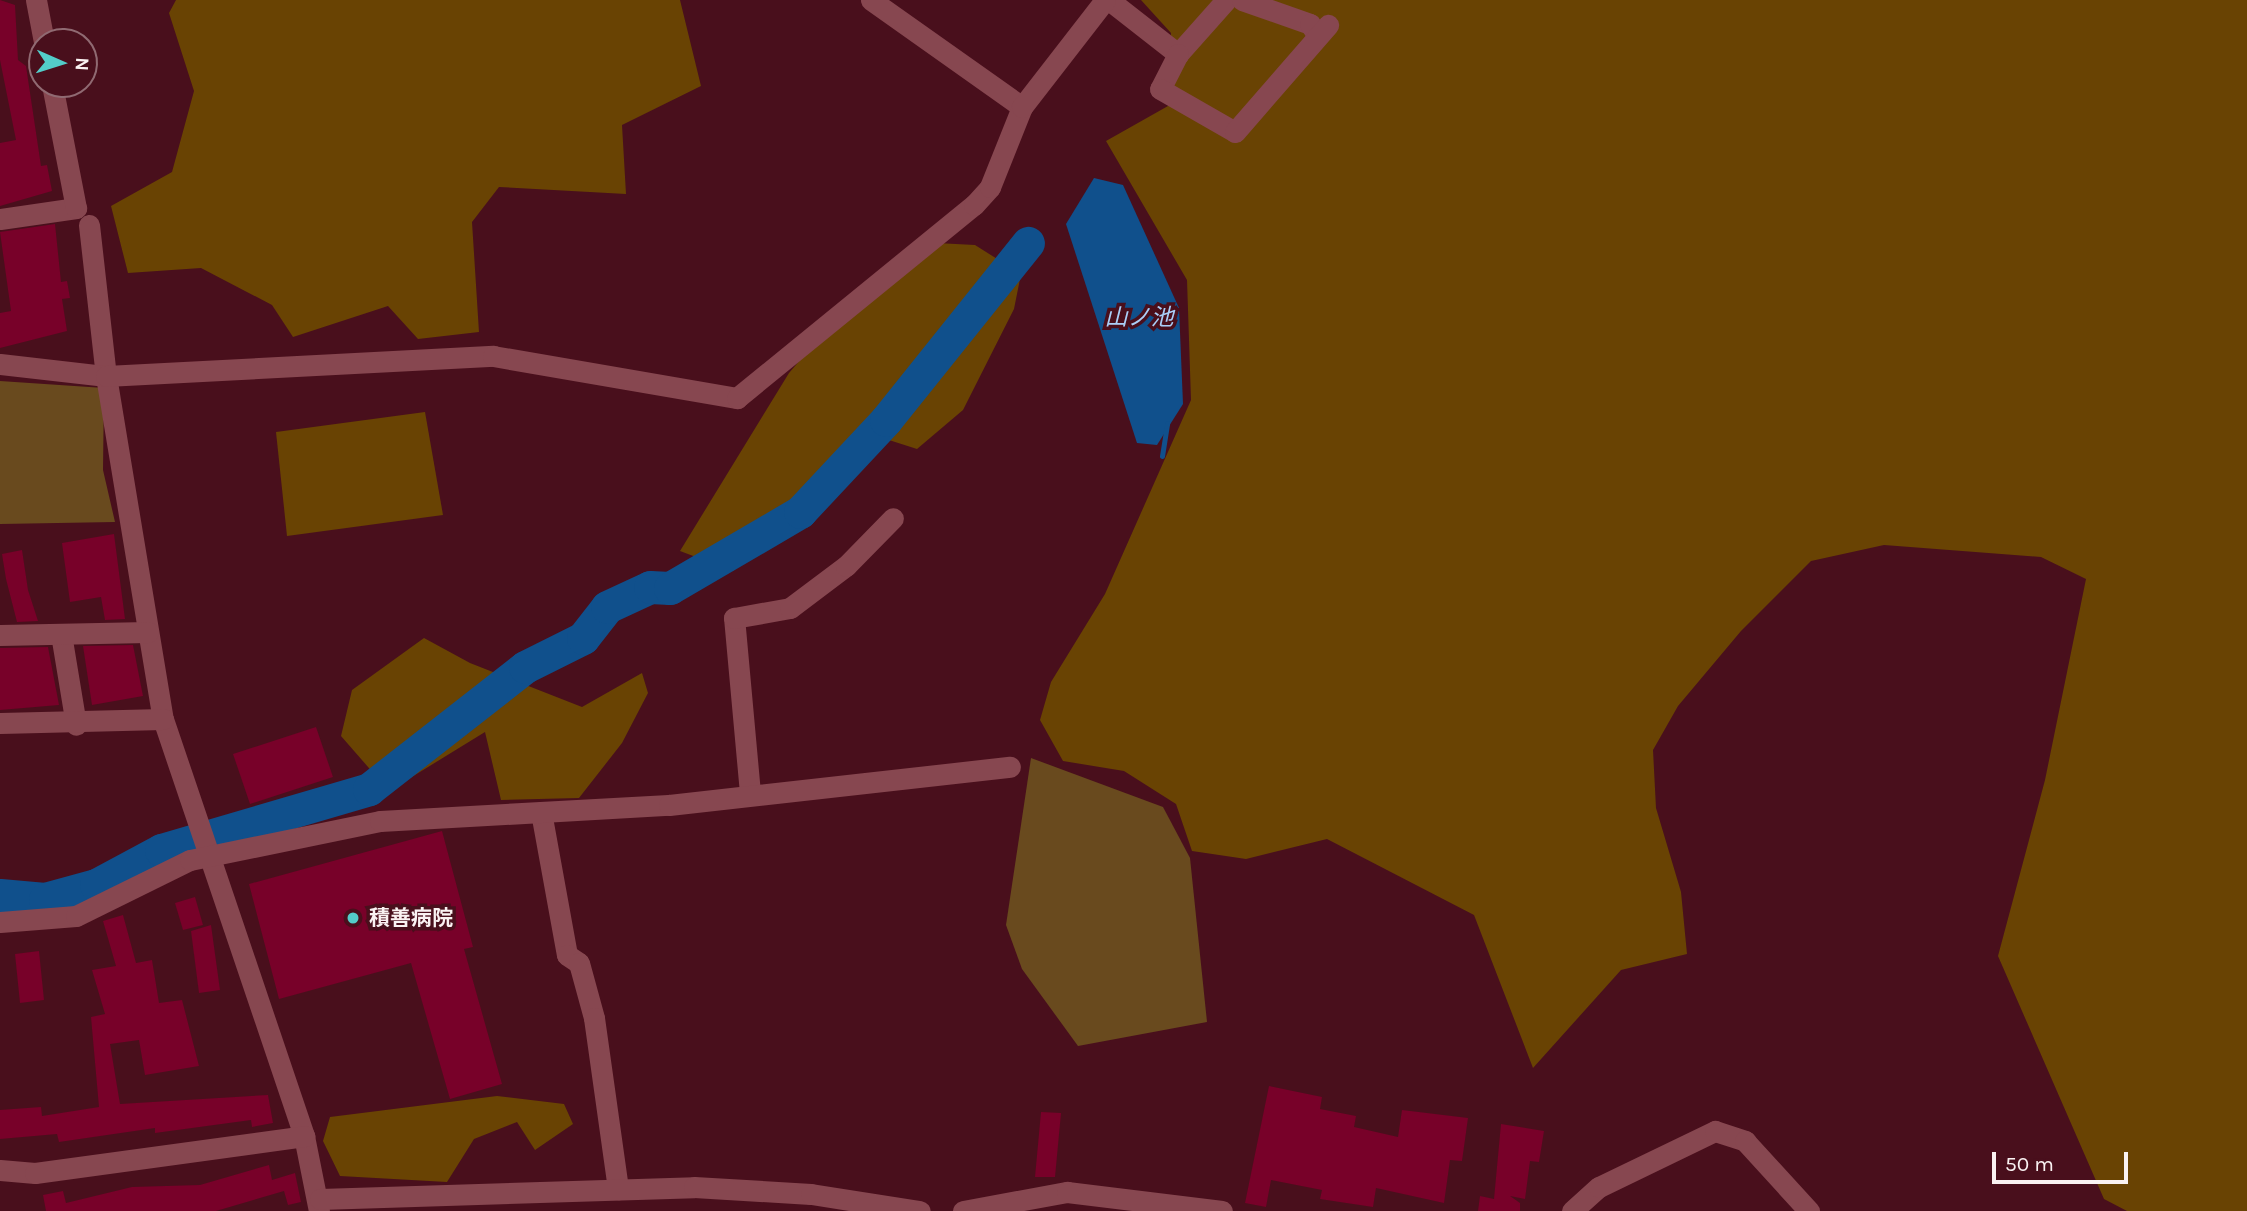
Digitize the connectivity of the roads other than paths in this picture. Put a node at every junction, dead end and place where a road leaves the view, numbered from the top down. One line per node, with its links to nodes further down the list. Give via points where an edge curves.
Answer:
1 (36, 0): 6 (street)
2 (871, 0): 9 (street)
3 (1107, 0): 7 (street); 9 (street)
4 (1226, 0): 7 (street)
5 (1242, 0): 7 (street, via 1323,31 1235,132 1160,89)
6 (41, 28)
7 (1178, 54)
8 (55, 98): 10 (street, via 76,208)
9 (1022, 107): 13 (street, via 990,187 974,205 737,398 493,356)
10 (0, 219)
11 (89, 225): 13 (street)
12 (0, 364): 13 (street)
13 (106, 376): 15 (street)
14 (893, 518): 22 (street, via 790,608 734,618)
15 (148, 632): 16 (street); 18 (street)
16 (61, 634): 17 (street); 20 (street)
17 (0, 635)
18 (163, 719): 20 (street); 24 (street)
19 (0, 723): 20 (street)
20 (76, 725)
21 (1010, 767): 22 (street)
22 (750, 793): 23 (street)
23 (541, 812): 24 (street, via 380,821); 28 (street, via 567,955 579,963 594,1018)
24 (208, 854): 25 (street, via 76,916); 26 (street)
25 (0, 922)
26 (304, 1136): 27 (street, via 36,1173); 30 (street)
27 (0, 1170)
28 (618, 1189): 29 (street); 31 (street, via 811,1194)
29 (558, 1201): 30 (street)
30 (319, 1205)
31 (920, 1211)
32 (964, 1211): 33 (street, via 1067,1192)
33 (1222, 1211)
34 (1572, 1211): 35 (street, via 1599,1187 1715,1130 1745,1141)
35 (1809, 1211)

